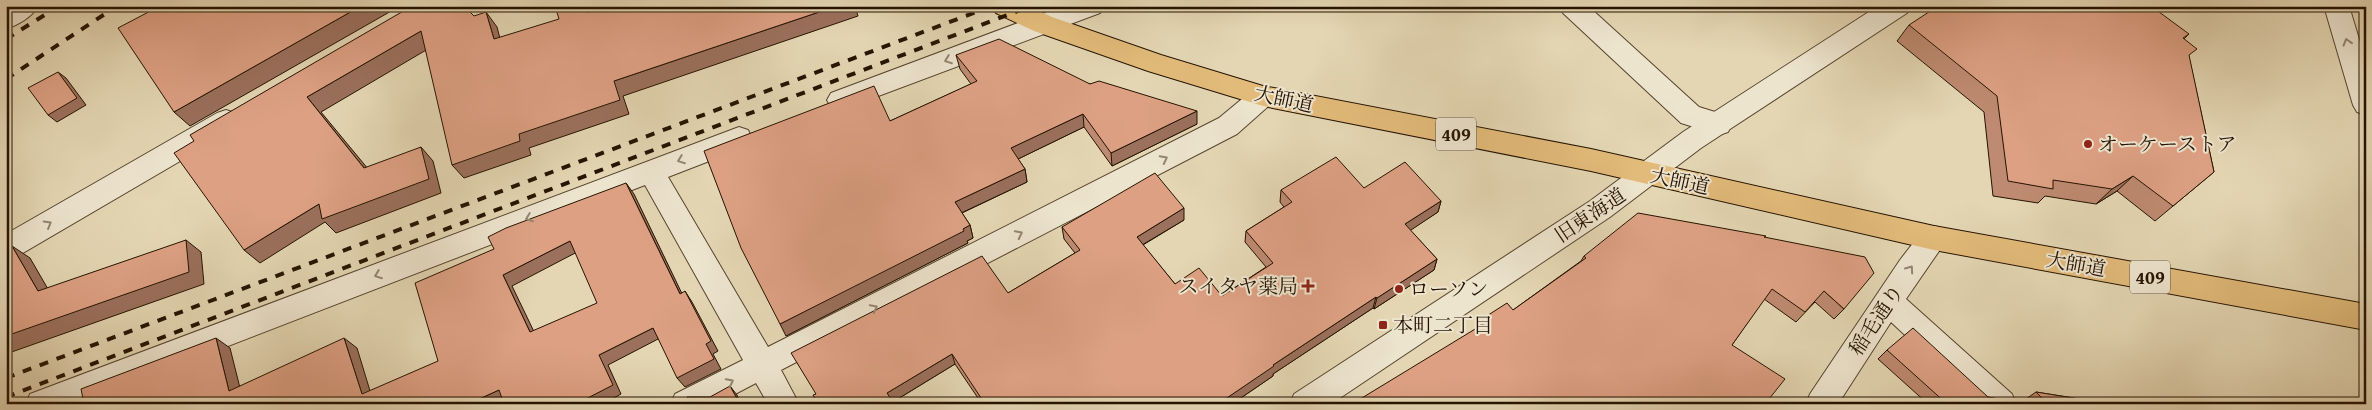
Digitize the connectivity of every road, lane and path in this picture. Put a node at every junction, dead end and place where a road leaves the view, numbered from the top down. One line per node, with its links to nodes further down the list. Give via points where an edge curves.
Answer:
1 (26, 6): 7 (street)
2 (1005, 6): 8 (highway, 大師道 / 409)
3 (1091, 6): 8 (street)
4 (1572, 6): 13 (street, via 1690,115)
5 (1898, 6): 13 (street, 旧東海道)
6 (2336, 6): 10 (street, one-way to 6)
7 (6, 19)
8 (1043, 24): 9 (highway, 大師道 / 409, via 1157,64); 11 (street, one-way to 11)
9 (1263, 96): 16 (highway, 大師道 / 409); 21 (street, one-way to 9, via 1228,126)
10 (2366, 105)
11 (817, 109)
12 (245, 110): 18 (street, one-way to 12)
13 (1719, 124): 16 (street, 旧東海道, via 1692,140)
14 (762, 130): 15 (street, one-way to 15)
15 (651, 171): 21 (street); 22 (street, one-way to 22)
16 (1649, 174): 17 (highway, 大師道 / 409); 23 (street, 旧東海道)
17 (1934, 238): 19 (street, 稲毛通り, one-way to 17); 20 (highway, 大師道 / 409)
18 (6, 248)
19 (1889, 302): 27 (street, 稲毛通り); 28 (street)
20 (2366, 317)
21 (762, 365): 25 (street, one-way to 21); 26 (street)
22 (72, 398): 24 (street)
23 (1310, 402)
24 (41, 404)
25 (686, 404)
26 (784, 404)
27 (1820, 404)
28 (2001, 404)

